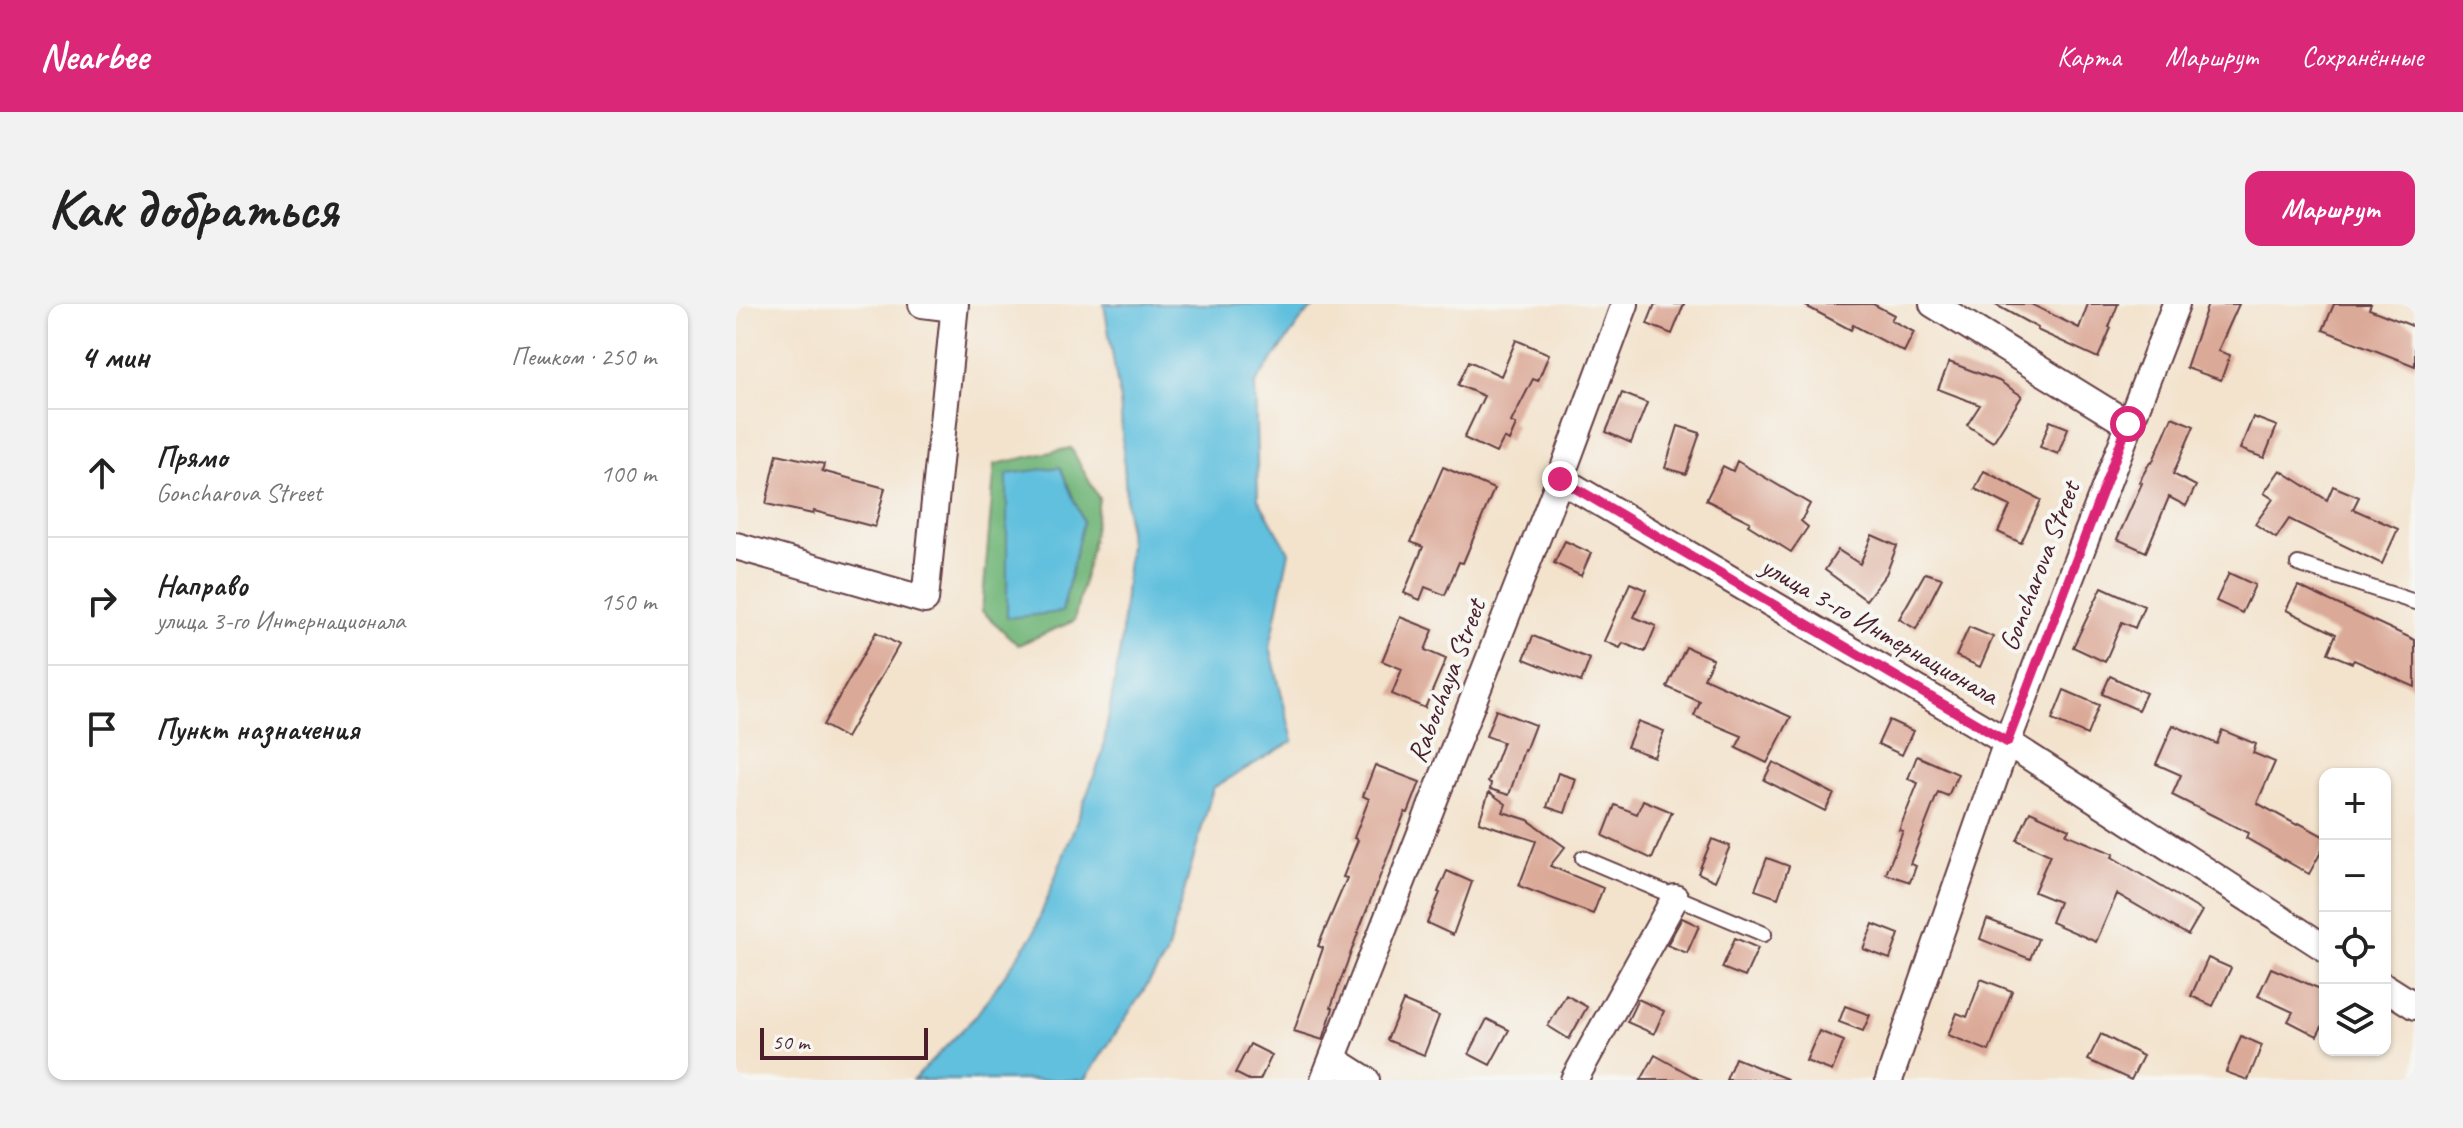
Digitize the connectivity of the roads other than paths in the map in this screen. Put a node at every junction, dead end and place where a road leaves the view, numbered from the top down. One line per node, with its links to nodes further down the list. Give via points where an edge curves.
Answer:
1 (922, 304): 5 (street)
2 (1625, 304): 7 (street, Rabochaya Street)
3 (1933, 304): 6 (street)
4 (2176, 304): 6 (street, Goncharova Street)
5 (954, 306): 8 (street, via 925,600)
6 (2128, 424): 11 (street, Goncharova Street)
7 (1560, 479): 11 (street, улица 3-го Интернационала); 18 (street, Rabochaya Street)
8 (736, 546)
9 (2298, 564): 10 (lane)
10 (2415, 602)
11 (2007, 742): 15 (street, улица 3-го Интернационала); 21 (street, Goncharova Street)
12 (1583, 858): 13 (lane)
13 (1675, 898): 14 (lane); 20 (street)
14 (1764, 934)
15 (2319, 944)
16 (2391, 991): 17 (street)
17 (2415, 1006)
18 (1328, 1069): 19 (street)
19 (1366, 1080)
20 (1574, 1080)
21 (1889, 1080)

